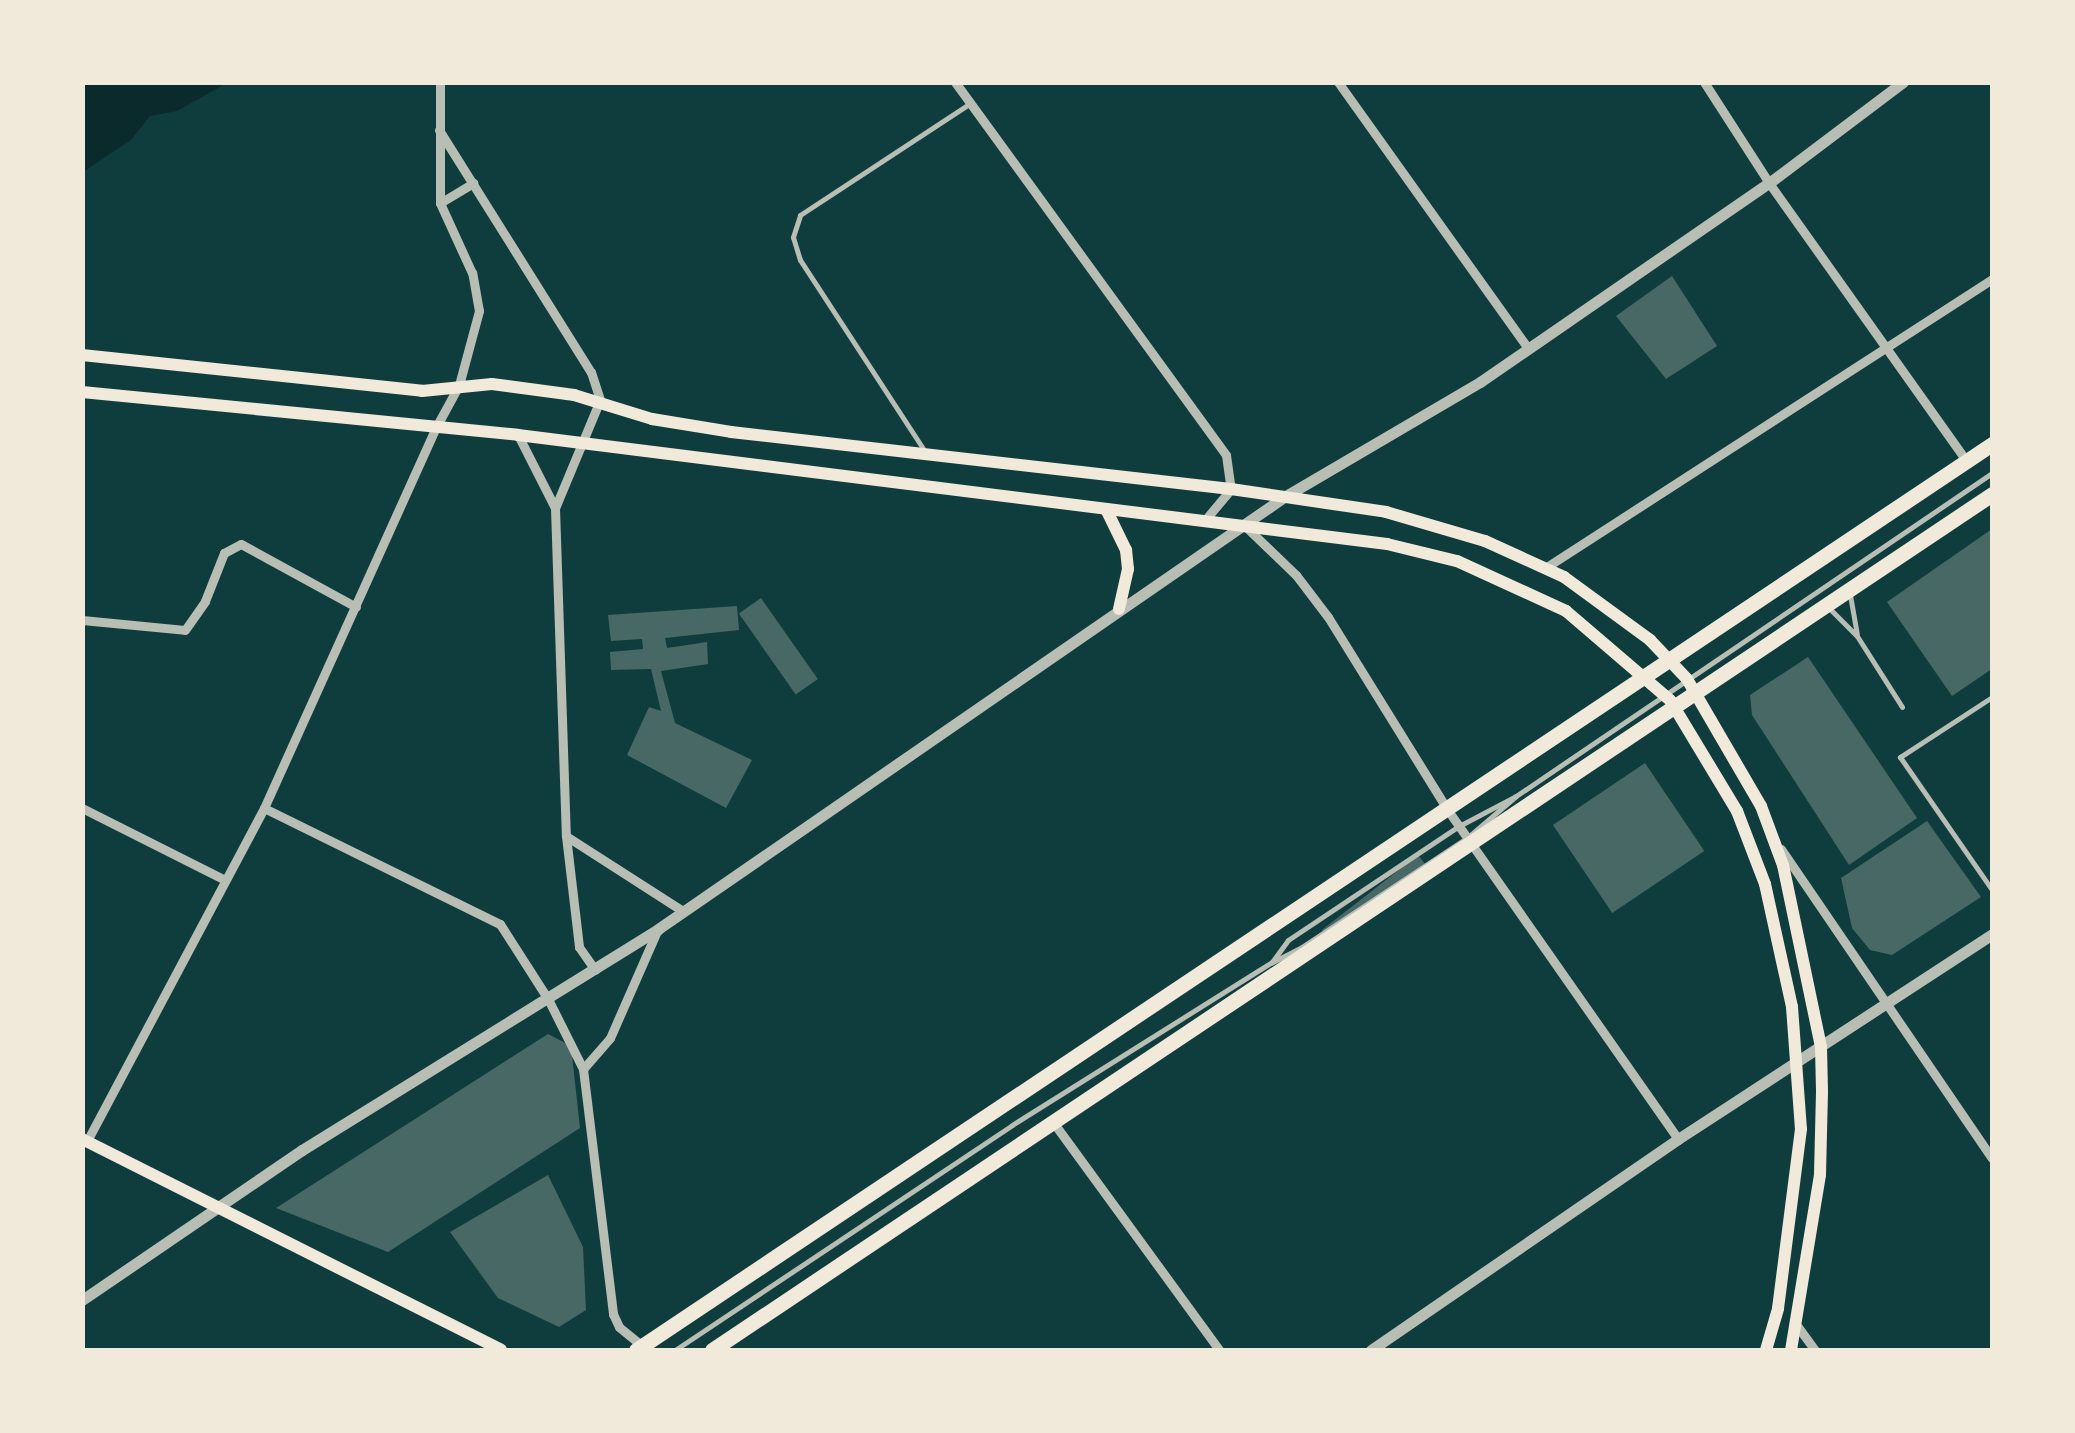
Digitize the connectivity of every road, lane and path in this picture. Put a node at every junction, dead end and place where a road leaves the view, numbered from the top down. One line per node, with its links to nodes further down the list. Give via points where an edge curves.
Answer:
1 (440, 82): 7 (street)
2 (955, 82): 6 (street)
3 (1338, 82): 12 (street)
4 (1704, 82): 8 (street)
5 (1902, 82): 8 (street)
6 (969, 104): 22 (lane, via 800,215 793,237 800,260); 25 (street, via 1226,455)
7 (437, 128): 9 (street); 10 (street)
8 (1768, 183): 12 (street); 13 (street)
9 (472, 184): 10 (street); 17 (street, via 591,372)
10 (440, 203): 15 (street, via 472,274 479,311)
11 (1992, 279): 13 (street)
12 (1528, 348): 27 (street)
13 (1886, 349): 23 (street); 32 (street)
14 (82, 355): 15 (main road, via 422,391)
15 (459, 385): 17 (main road); 18 (street)
16 (82, 392): 18 (main road)
17 (600, 400): 20 (street); 22 (main road, via 668,422)
18 (435, 429): 19 (main road); 35 (street)
19 (518, 435): 20 (main road); 28 (street)
20 (583, 444): 28 (street); 29 (main road)
21 (1992, 444): 23 (main road)
22 (927, 454): 25 (main road)
23 (1967, 462): 39 (main road)
24 (1992, 473): 41 (lane)
25 (1231, 489): 27 (main road); 30 (street)
26 (1992, 494): 33 (main road)
27 (1284, 497): 31 (street); 32 (main road, via 1386,512 1485,541)
28 (555, 508): 50 (street)
29 (1106, 509): 30 (main road); 36 (main road, via 1126,550)
30 (1205, 520): 31 (main road)
31 (1243, 524): 36 (street); 40 (main road, via 1457,561 1566,611); 48 (street, via 1296,575 1328,618)
32 (1545, 568): 39 (main road, via 1613,610)
33 (1849, 590): 34 (main road); 38 (lane)
34 (1826, 605): 38 (lane); 41 (main road)
35 (356, 606): 37 (street, via 241,544 224,552 185,630); 47 (street)
36 (1120, 608): 55 (street)
37 (82, 620)
38 (1857, 636): 44 (lane)
39 (1670, 660): 40 (main road); 41 (main road)
40 (1646, 676): 43 (main road); 48 (main road)
41 (1691, 684): 43 (main road); 52 (main road)
42 (1992, 696): 54 (lane, via 1900,757)
43 (1669, 699): 45 (lane); 51 (main road); 63 (main road, via 1756,854 1792,1006)
44 (1902, 707)
45 (1516, 796): 49 (lane); 51 (lane)
46 (82, 808): 53 (street)
47 (264, 808): 53 (street); 60 (street, via 500,924)
48 (1447, 809): 49 (street); 72 (main road)
49 (1459, 826): 51 (street); 58 (lane, via 1288,940)
50 (566, 836): 55 (street); 59 (street, via 579,948)
51 (1470, 840): 58 (lane); 65 (main road); 66 (street)
52 (1776, 842): 61 (street); 62 (main road)
53 (224, 879): 67 (street)
54 (1992, 890)
55 (683, 911): 56 (street)
56 (658, 929): 59 (street); 64 (street, via 610,1038)
57 (1992, 934): 61 (street)
58 (1272, 962): 74 (lane, via 1012,1125)
59 (595, 970): 60 (street)
60 (548, 999): 64 (street); 69 (street)
61 (1886, 1002): 62 (street); 68 (street)
62 (1821, 1047): 63 (street); 71 (main road, via 1820,1175)
63 (1796, 1066): 66 (street); 78 (main road, via 1801,1128 1778,1309)
64 (584, 1069): 72 (street, via 613,1314)
65 (1052, 1121): 75 (main road); 76 (street)
66 (1678, 1139): 77 (street)
67 (84, 1140): 69 (main road)
68 (1992, 1158)
69 (215, 1209): 70 (street); 73 (main road)
70 (82, 1300)
71 (1798, 1326): 79 (main road); 80 (street)
72 (642, 1348)
73 (501, 1350)
74 (675, 1350)
75 (712, 1350)
76 (1219, 1350)
77 (1371, 1350)
78 (1766, 1350)
79 (1791, 1350)
80 (1815, 1350)

